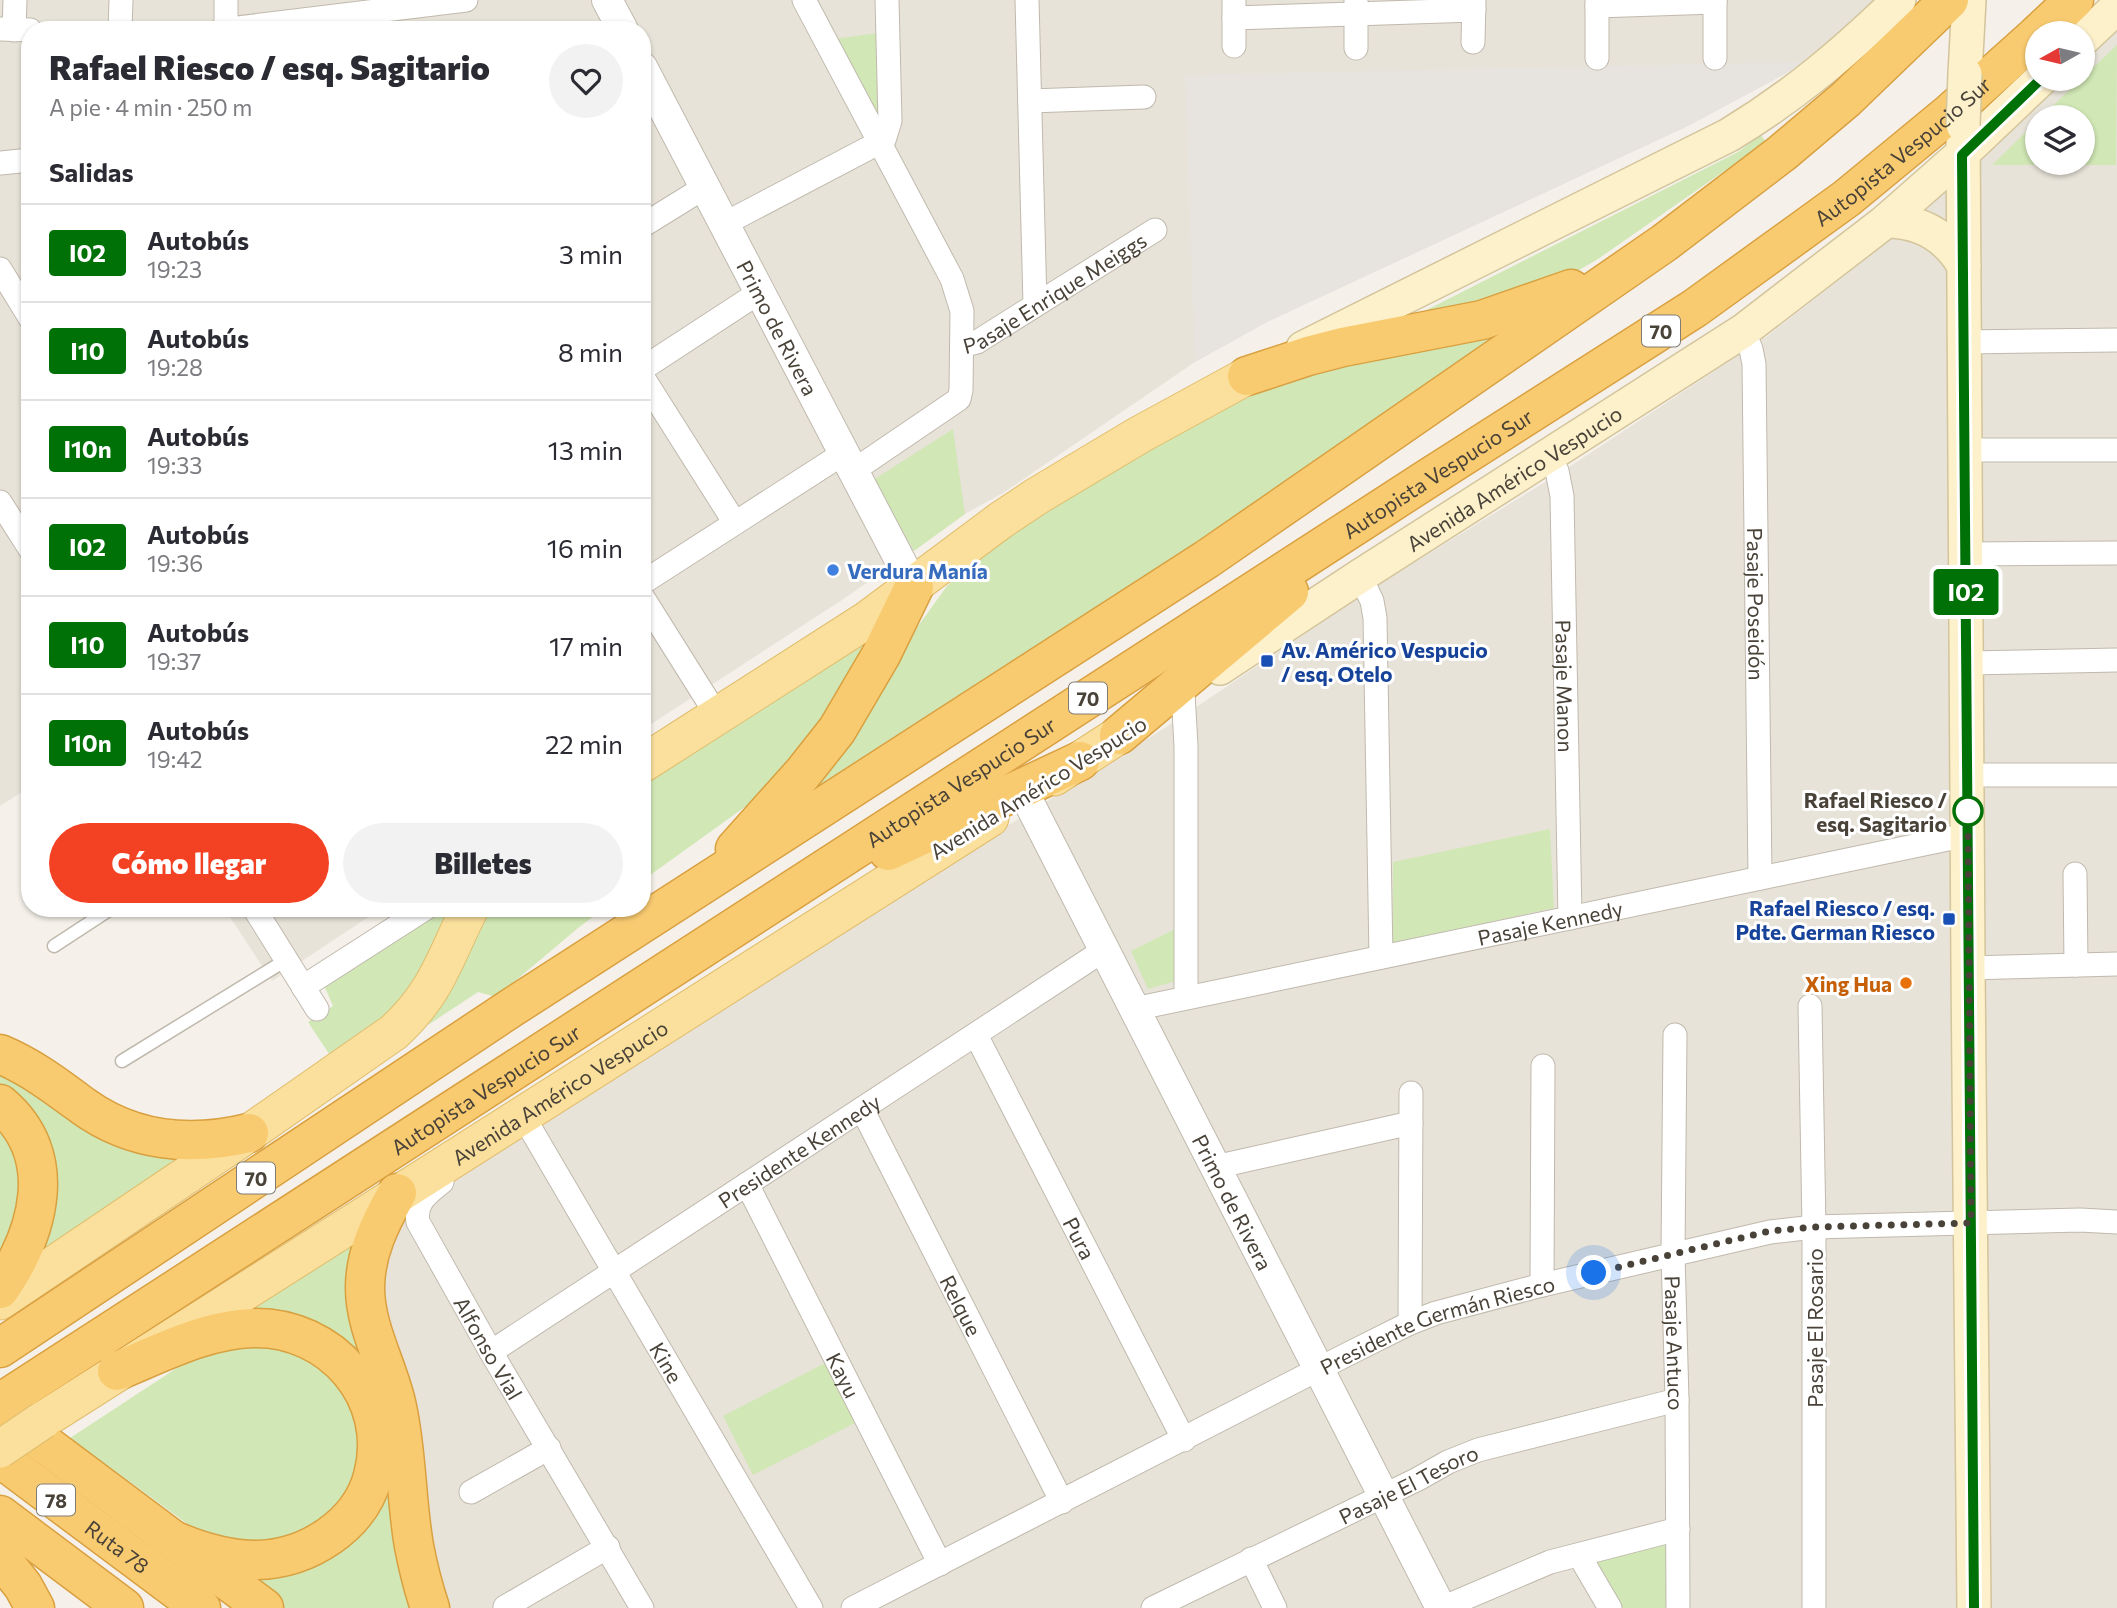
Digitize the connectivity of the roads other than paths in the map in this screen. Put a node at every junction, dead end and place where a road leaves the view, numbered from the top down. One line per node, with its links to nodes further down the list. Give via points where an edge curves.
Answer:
1 (15, 0): 27 (street)
2 (121, 0): 21 (street)
3 (226, 0): 22 (street)
4 (466, 0): 14 (street)
5 (607, 0): 24 (street)
6 (804, 0): 41 (street)
7 (887, 0): 41 (street, via 890,121)
8 (1027, 0): 39 (street)
9 (1899, 0): 60 (main road, via 1822,71 1729,135)
10 (1949, 0): 49 (highway, 70, via 1846,99)
11 (1969, 0): 34 (main road)
12 (2074, 0): 25 (highway, Autopista Vespucio Sur / 70)
13 (1715, 1): 15 (street); 33 (street)
14 (430, 2): 19 (street)
15 (1597, 3): 32 (street)
16 (1474, 5): 17 (street); 28 (street)
17 (1356, 7): 20 (street); 31 (street)
18 (2117, 7): 26 (main road)
19 (327, 8): 23 (street)
20 (1234, 9): 29 (street)
21 (120, 21)
22 (225, 21)
23 (263, 21)
24 (618, 21)
25 (2052, 21)
26 (2095, 28)
27 (15, 30)
28 (1473, 42)
29 (1234, 46)
30 (2025, 46): 66 (highway, Autopista Vespucio Sur / 70, via 1887,165 1750,270)
31 (1356, 48)
32 (1597, 58)
33 (1715, 58)
34 (1965, 74): 38 (main road, via 1977,90); 40 (main road, bridge)
35 (2025, 88): 38 (main road, Avenida Américo Vespucio)
36 (651, 92): 44 (street, Primo de Rivera)
37 (1144, 97): 39 (street)
38 (2005, 100): 40 (main road, Avenida Américo Vespucio)
39 (1030, 101): 54 (street)
40 (1962, 140): 46 (main road, Avenida Américo Vespucio); 50 (main road)
41 (880, 144): 47 (street); 58 (street, via 955,286 962,311)
42 (21, 161): 43 (street)
43 (0, 163)
44 (705, 187): 45 (street); 47 (street, Primo de Rivera)
45 (651, 220)
46 (1886, 221): 50 (main road, via 1911,223 1934,232); 55 (main road, Avenida Américo Vespucio)
47 (724, 224): 52 (street, Primo de Rivera)
48 (1155, 230): 54 (street, Pasaje Enrique Meiggs)
49 (1664, 243): 60 (highway, via 1600,276 1507,313 1343,347); 89 (highway, 70, via 1207,559)
50 (1964, 266): 57 (main road)
51 (0, 270): 53 (street)
52 (760, 292): 59 (street); 65 (street, Primo de Rivera)
53 (21, 304)
54 (1035, 304): 58 (street, Pasaje Enrique Meiggs, via 978,342)
55 (1742, 331): 64 (main road, Avenida Américo Vespucio); 88 (street, Pasaje Poseidón, via 1754,364)
56 (2117, 340): 57 (street)
57 (1964, 342): 62 (main road)
58 (962, 346): 65 (street, Pasaje Enrique Meiggs, via 959,399)
59 (651, 363)
60 (1247, 376): 74 (main road, via 1037,496)
61 (651, 390): 68 (street)
62 (1965, 450): 63 (street); 71 (main road)
63 (2117, 450)
64 (1548, 456): 72 (main road, Avenida Américo Vespucio); 95 (street, Pasaje Manon, via 1557,471 1562,496)
65 (848, 462): 68 (street, Pasaje Enrique Meiggs); 74 (street, Primo de Rivera)
66 (1424, 481): 80 (highway); 90 (highway, Autopista Vespucio Sur / 70)
67 (0, 502): 69 (street)
68 (735, 523): 73 (street, Pasaje Enrique Meiggs)
69 (21, 535)
70 (2117, 553): 71 (street)
71 (1966, 554): 77 (main road)
72 (1360, 576): 78 (main road, Avenida Américo Vespucio); 98 (street, via 1375,618)
73 (651, 577)
74 (914, 587): 79 (main road); 89 (highway, via 850,709 821,751 739,845)
75 (651, 610): 79 (street)
76 (2117, 660): 77 (street)
77 (1967, 663): 83 (main road)
78 (1183, 693): 80 (main road, Avenida Américo Vespucio); 104 (street)
79 (718, 717): 81 (main road)
80 (1119, 735): 82 (main road, Avenida Américo Vespucio)
81 (651, 758)
82 (1080, 761): 85 (main road, Avenida Américo Vespucio); 90 (highway)
83 (1968, 775): 84 (street); 86 (main road)
84 (2117, 775)
85 (1026, 795): 97 (street, Primo de Rivera); 116 (main road, Avenida Américo Vespucio)
86 (1967, 835): 88 (street, Pasaje Kennedy); 102 (main road)
87 (2075, 874): 101 (street)
88 (1760, 878): 95 (street, Pasaje Kennedy)
89 (687, 894): 131 (highway, 70)
90 (753, 915): 136 (highway, Autopista Vespucio Sur / 70)
91 (98, 917): 96 (lane)
92 (260, 917): 99 (street)
93 (408, 917): 103 (street)
94 (466, 917): 118 (main road, via 440,975 415,1013 374,1048)
95 (1570, 918): 98 (street, Pasaje Kennedy)
96 (54, 946)
97 (1104, 950): 107 (street, Primo de Rivera); 108 (street, Presidente Kennedy)
98 (1381, 957): 104 (street, Pasaje Kennedy)
99 (286, 960): 103 (street); 111 (lane)
100 (2117, 964): 101 (street)
101 (2076, 965): 102 (street)
102 (1968, 968): 123 (main road)
103 (303, 987): 106 (street)
104 (1186, 998): 107 (street, Pasaje Kennedy)
105 (1810, 1006): 124 (street, Pasaje El Rosario)
106 (317, 1009)
107 (1135, 1009): 119 (street, Primo de Rivera)
108 (976, 1035): 115 (street, Presidente Kennedy); 137 (street, Pura)
109 (1675, 1035): 125 (street, Pasaje Antuco)
110 (0, 1054): 118 (highway, via 35,1071 98,1116 137,1133 188,1141)
111 (122, 1061)
112 (1543, 1066): 127 (street)
113 (1410, 1093): 117 (street)
114 (0, 1104): 128 (highway, via 29,1141 38,1186 30,1235)
115 (862, 1109): 120 (street, Presidente Kennedy); 143 (street, Relque)
116 (522, 1114): 121 (main road, Avenida Américo Vespucio); 126 (street, Kine); 132 (street, Alfonso Vial, via 417,1209 418,1222)
117 (1411, 1123): 119 (street); 130 (street)
118 (250, 1133): 129 (main road)
119 (1215, 1167): 133 (street, Primo de Rivera)
120 (747, 1184): 126 (street, Presidente Kennedy); 152 (street, Kayu)
121 (397, 1193): 134 (main road, Avenida Américo Vespucio); 159 (highway, via 373,1242 365,1289 398,1409 414,1544)
122 (2117, 1222): 123 (street, Presidente Germán Riesco)
123 (1971, 1223): 124 (street, Presidente Germán Riesco); 169 (main road)
124 (1814, 1227): 125 (street, Presidente Germán Riesco, via 1770,1231); 168 (street, Pasaje El Rosario)
125 (1674, 1254): 127 (street, Presidente Germán Riesco); 135 (street, Pasaje Antuco)
126 (615, 1270): 132 (street, Presidente Kennedy); 161 (street, Kine)
127 (1542, 1286): 130 (street, Presidente Germán Riesco)
128 (0, 1289)
129 (0, 1301)
130 (1410, 1323): 133 (street, Presidente Germán Riesco)
131 (0, 1348)
132 (491, 1352): 138 (street, Alfonso Vial)
133 (1319, 1369): 137 (street, Presidente Germán Riesco); 142 (street, Primo de Rivera)
134 (117, 1371): 139 (main road, Avenida Américo Vespucio, bridge); 146 (highway, via 212,1335 238,1329 276,1329 332,1352 349,1368 369,1400 377,1438 374,1475 359,1508 331,1535 297,1553 255,1560 213,1555)
135 (1677, 1400): 142 (street, Pasaje El Tesoro, via 1478,1450); 145 (street, Pasaje Antuco)
136 (4, 1403): 146 (highway)
137 (1184, 1440): 143 (street, Presidente Germán Riesco)
138 (549, 1448): 141 (street); 147 (street, Alfonso Vial)
139 (0, 1449)
140 (0, 1458): 157 (highway, Ruta 78 / 78)
141 (471, 1492)
142 (1384, 1496): 151 (street, Pasaje El Tesoro); 165 (street, Primo de Rivera)
143 (1062, 1502): 152 (street, Presidente Germán Riesco)
144 (0, 1515): 156 (highway, 78)
145 (1678, 1530): 149 (street); 167 (street, Pasaje Antuco)
146 (175, 1541): 158 (highway)
147 (608, 1547): 153 (street); 160 (street, Alfonso Vial)
148 (0, 1548): 155 (highway)
149 (1579, 1555): 165 (street, via 1536,1567); 166 (street)
150 (0, 1557): 154 (highway)
151 (1251, 1559): 163 (street, Pasaje El Tesoro); 164 (street)
152 (940, 1564): 162 (street, Presidente Germán Riesco)
153 (505, 1607)
154 (35, 1608)
155 (79, 1608)
156 (124, 1608)
157 (201, 1608)
158 (264, 1608)
159 (430, 1608)
160 (642, 1608)
161 (811, 1608)
162 (853, 1608)
163 (1153, 1608)
164 (1275, 1608)
165 (1441, 1608)
166 (1610, 1608)
167 (1678, 1608)
168 (1814, 1608)
169 (1975, 1608)

